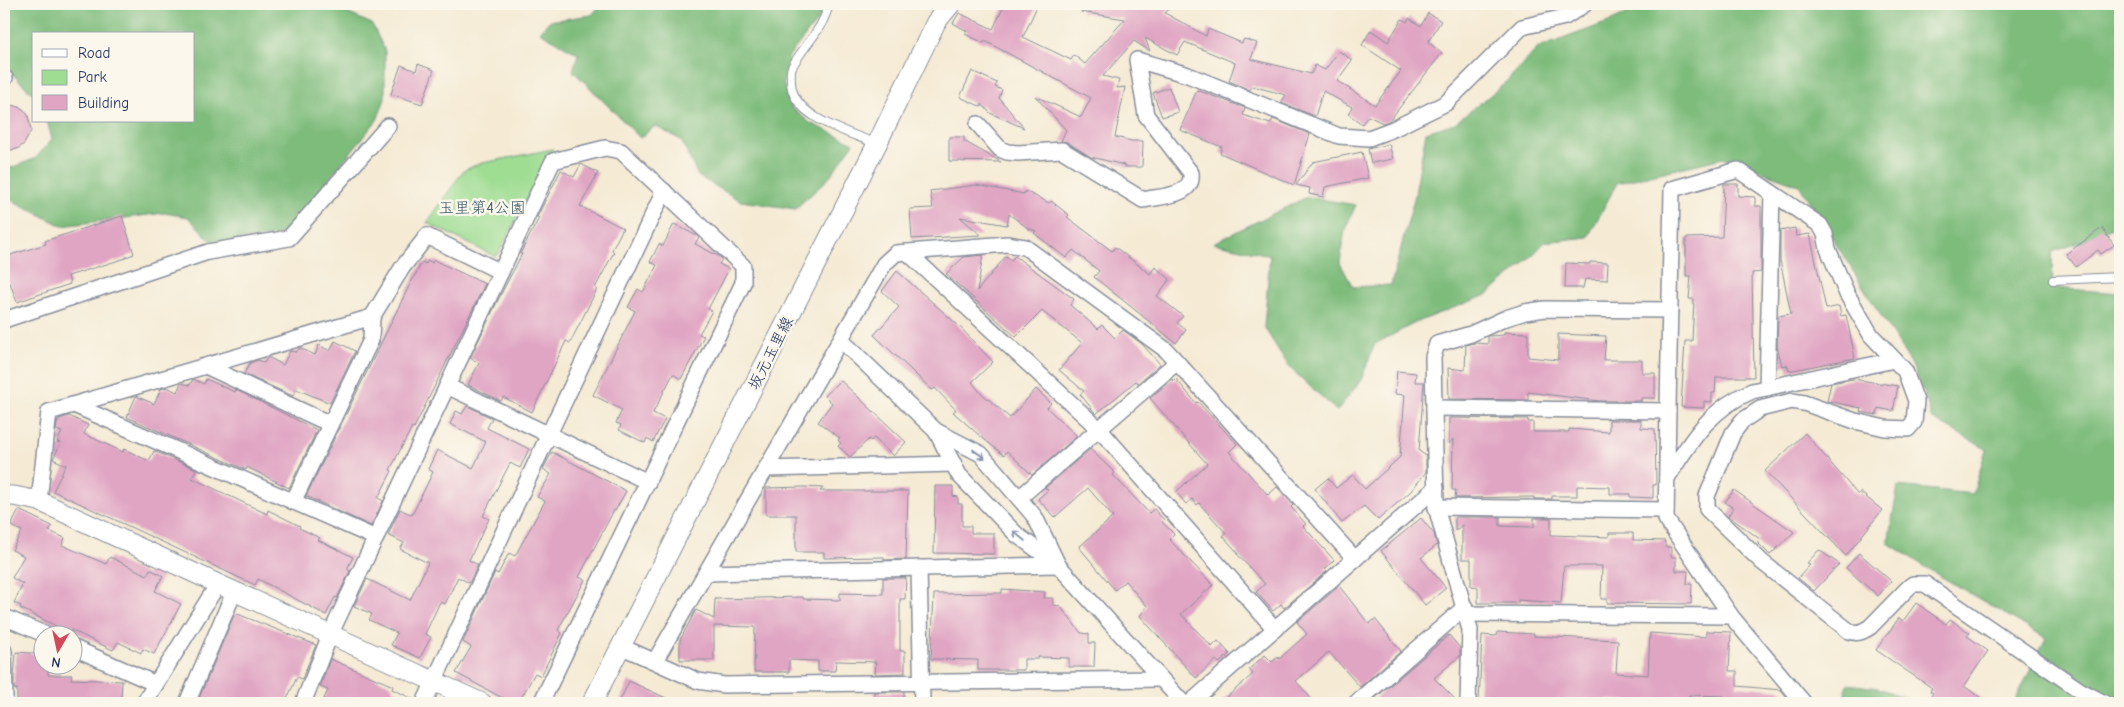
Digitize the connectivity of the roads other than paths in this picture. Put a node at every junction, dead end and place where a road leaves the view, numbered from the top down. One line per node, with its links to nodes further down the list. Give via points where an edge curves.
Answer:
1 (829, 4): 6 (lane, via 825,20 791,69 791,87 796,101 813,116)
2 (951, 4): 6 (street, 坂元玉里線, via 936,22)
3 (1584, 4): 4 (street, via 1565,17 1522,26 1446,103 1369,138 1339,136 1188,75 1137,60 1146,115 1191,173 1192,180 1188,188 1180,192 1143,200 1062,150 1018,153 1000,149)
4 (978, 124)
5 (388, 126): 15 (street, via 289,238 208,252)
6 (877, 144): 52 (street, 坂元玉里線)
7 (664, 191): 10 (street, via 621,151 605,148 553,161); 28 (street); 32 (street, via 743,266 743,283)
8 (1772, 193): 13 (street, via 1738,170 1672,189); 17 (street, via 1820,225 1847,294 1871,335); 21 (street)
9 (907, 252): 16 (street, via 896,253 884,264); 18 (street, via 1008,244 1025,247 1166,350); 26 (street)
10 (501, 272): 14 (street, via 427,236 402,268); 20 (street)
11 (2120, 277): 12 (lane)
12 (2053, 280)
13 (1670, 310): 23 (street, via 1545,309 1506,318 1471,334 1437,344 1433,357); 24 (street)
14 (372, 317): 19 (street); 25 (street, via 371,340)
15 (4, 320)
16 (841, 340): 27 (street); 30 (street)
17 (1894, 360): 21 (street); 74 (street, via 1905,371 1916,401 1914,422 1908,429 1884,428 1792,401 1760,409 1746,417 1733,433 1707,496 1707,509 1762,562 1849,631 1862,632 1909,587 1925,584 2081,691)
18 (1177, 362): 26 (street); 41 (street)
19 (208, 367): 22 (street); 25 (street)
20 (447, 386): 28 (street); 40 (street)
21 (1767, 388): 31 (street, via 1724,405 1693,437)
22 (74, 405): 36 (street, via 49,412); 37 (street)
23 (1434, 408): 24 (street); 33 (street)
24 (1668, 411): 31 (street)
25 (330, 424): 37 (street)
26 (1099, 429): 35 (street); 50 (street)
27 (936, 432): 29 (street); 35 (street, one-way to 35, via 981,454)
28 (548, 434): 32 (street); 57 (street)
29 (954, 464): 30 (street); 42 (street, one-way to 29, via 1017,535 959,475)
30 (766, 468): 44 (street)
31 (1667, 478): 39 (street)
32 (648, 482): 66 (street)
33 (1436, 488): 38 (street); 41 (street)
34 (4, 496): 36 (street)
35 (1019, 498): 42 (street, via 1035,517)
36 (39, 501): 45 (street)
37 (293, 502): 40 (street)
38 (1436, 507): 39 (street); 46 (street)
39 (1666, 510): 48 (street, via 1666,519)
40 (376, 538): 51 (street)
41 (1355, 559): 50 (street)
42 (1058, 565): 43 (street); 56 (street)
43 (919, 568): 44 (street); 58 (street)
44 (706, 573): 55 (street)
45 (226, 588): 51 (street); 59 (street); 62 (street)
46 (1466, 610): 48 (street); 71 (street); 72 (street, via 1470,630)
47 (4, 616): 49 (street)
48 (1731, 616): 73 (street)
49 (32, 629)
50 (1275, 629): 70 (street)
51 (330, 635): 57 (street); 63 (street)
52 (620, 646): 55 (street); 67 (street, 坂元玉里線)
53 (4, 651): 60 (street)
54 (82, 651): 59 (street)
55 (655, 661): 58 (street, via 698,681 724,685)
56 (1161, 679): 58 (street); 69 (street)
57 (433, 680): 64 (street); 65 (street)
58 (921, 682): 68 (street)
59 (156, 684): 61 (street)
60 (5, 703)
61 (144, 703)
62 (187, 703)
63 (303, 703)
64 (424, 703)
65 (482, 703)
66 (542, 703)
67 (592, 703)
68 (922, 703)
69 (1183, 703)
70 (1190, 703)
71 (1356, 703)
72 (1468, 703)
73 (1804, 703)
74 (2104, 703)

